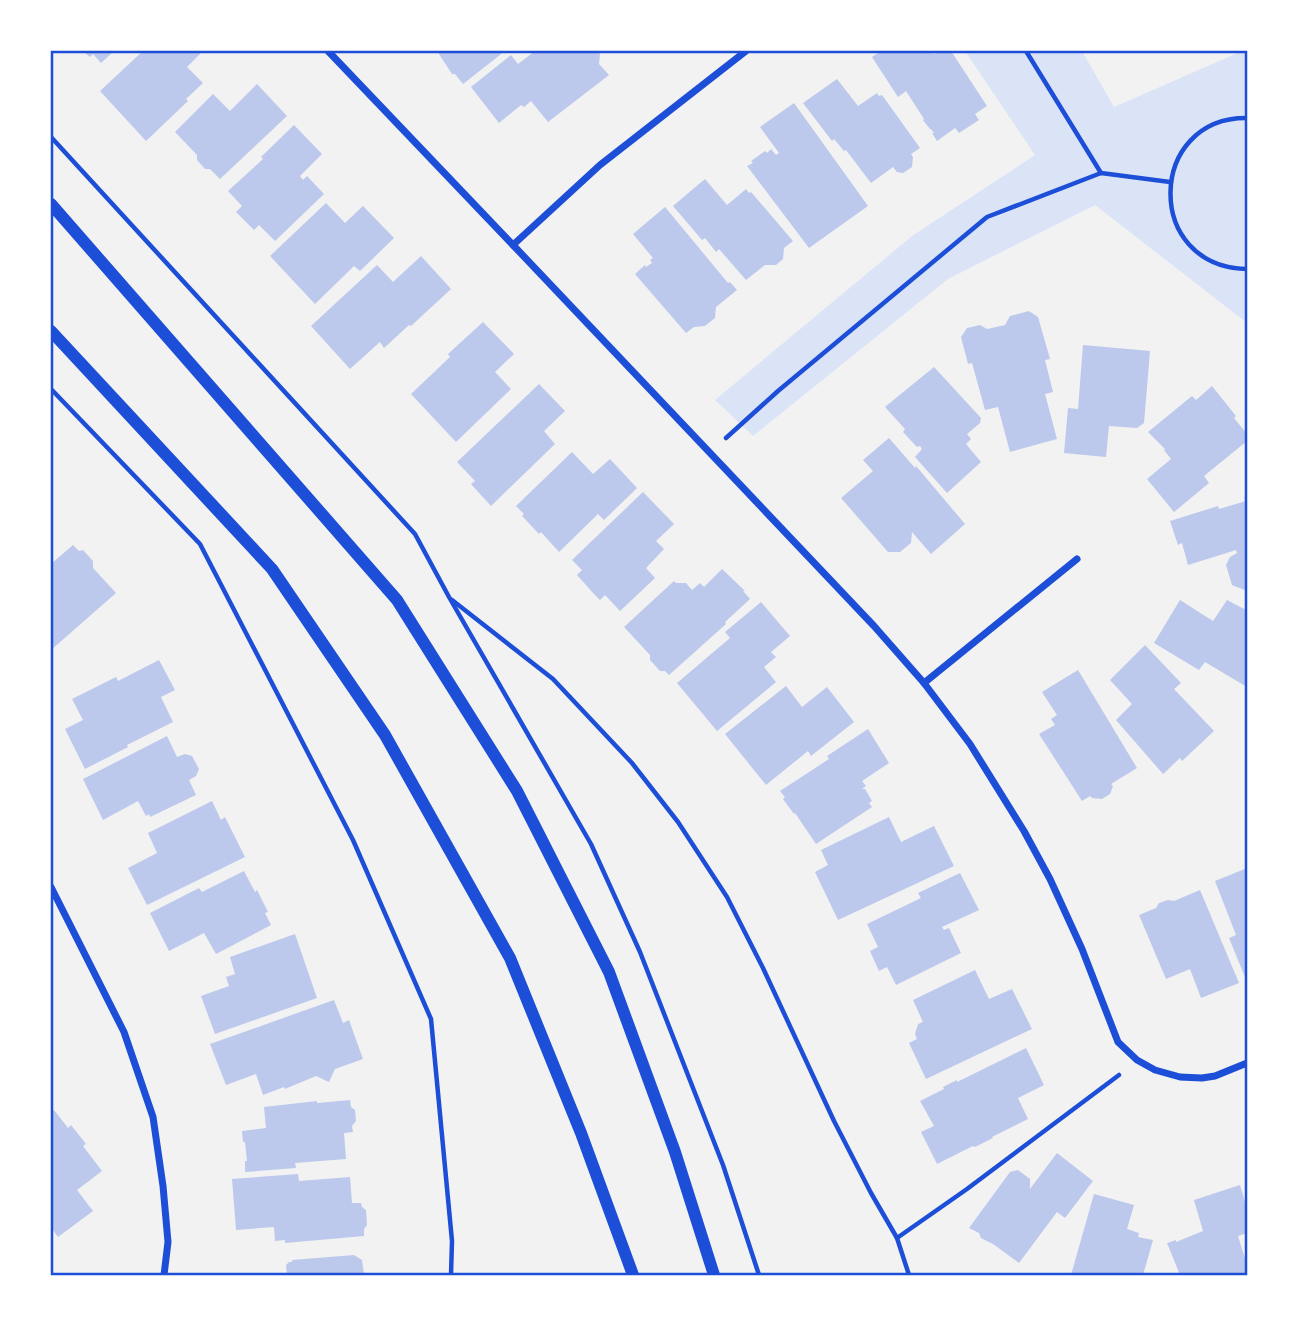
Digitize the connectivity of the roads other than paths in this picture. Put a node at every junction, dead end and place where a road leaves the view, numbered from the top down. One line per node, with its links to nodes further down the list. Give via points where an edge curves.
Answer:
1 (328, 51): 4 (street)
2 (746, 51): 4 (street, via 600,165)
3 (51, 204): 12 (street, via 397,600 517,791 609,972)
4 (513, 245): 7 (street)
5 (51, 331): 11 (street, via 272,569 385,735 510,958)
6 (1077, 559): 7 (street)
7 (924, 683): 9 (street, via 970,744 1050,879 1118,1042 1137,1060 1180,1077 1215,1076)
8 (51, 887): 10 (street, via 124,1031 153,1117 168,1242)
9 (1247, 1063)
10 (164, 1275)
11 (634, 1275)
12 (714, 1275)

